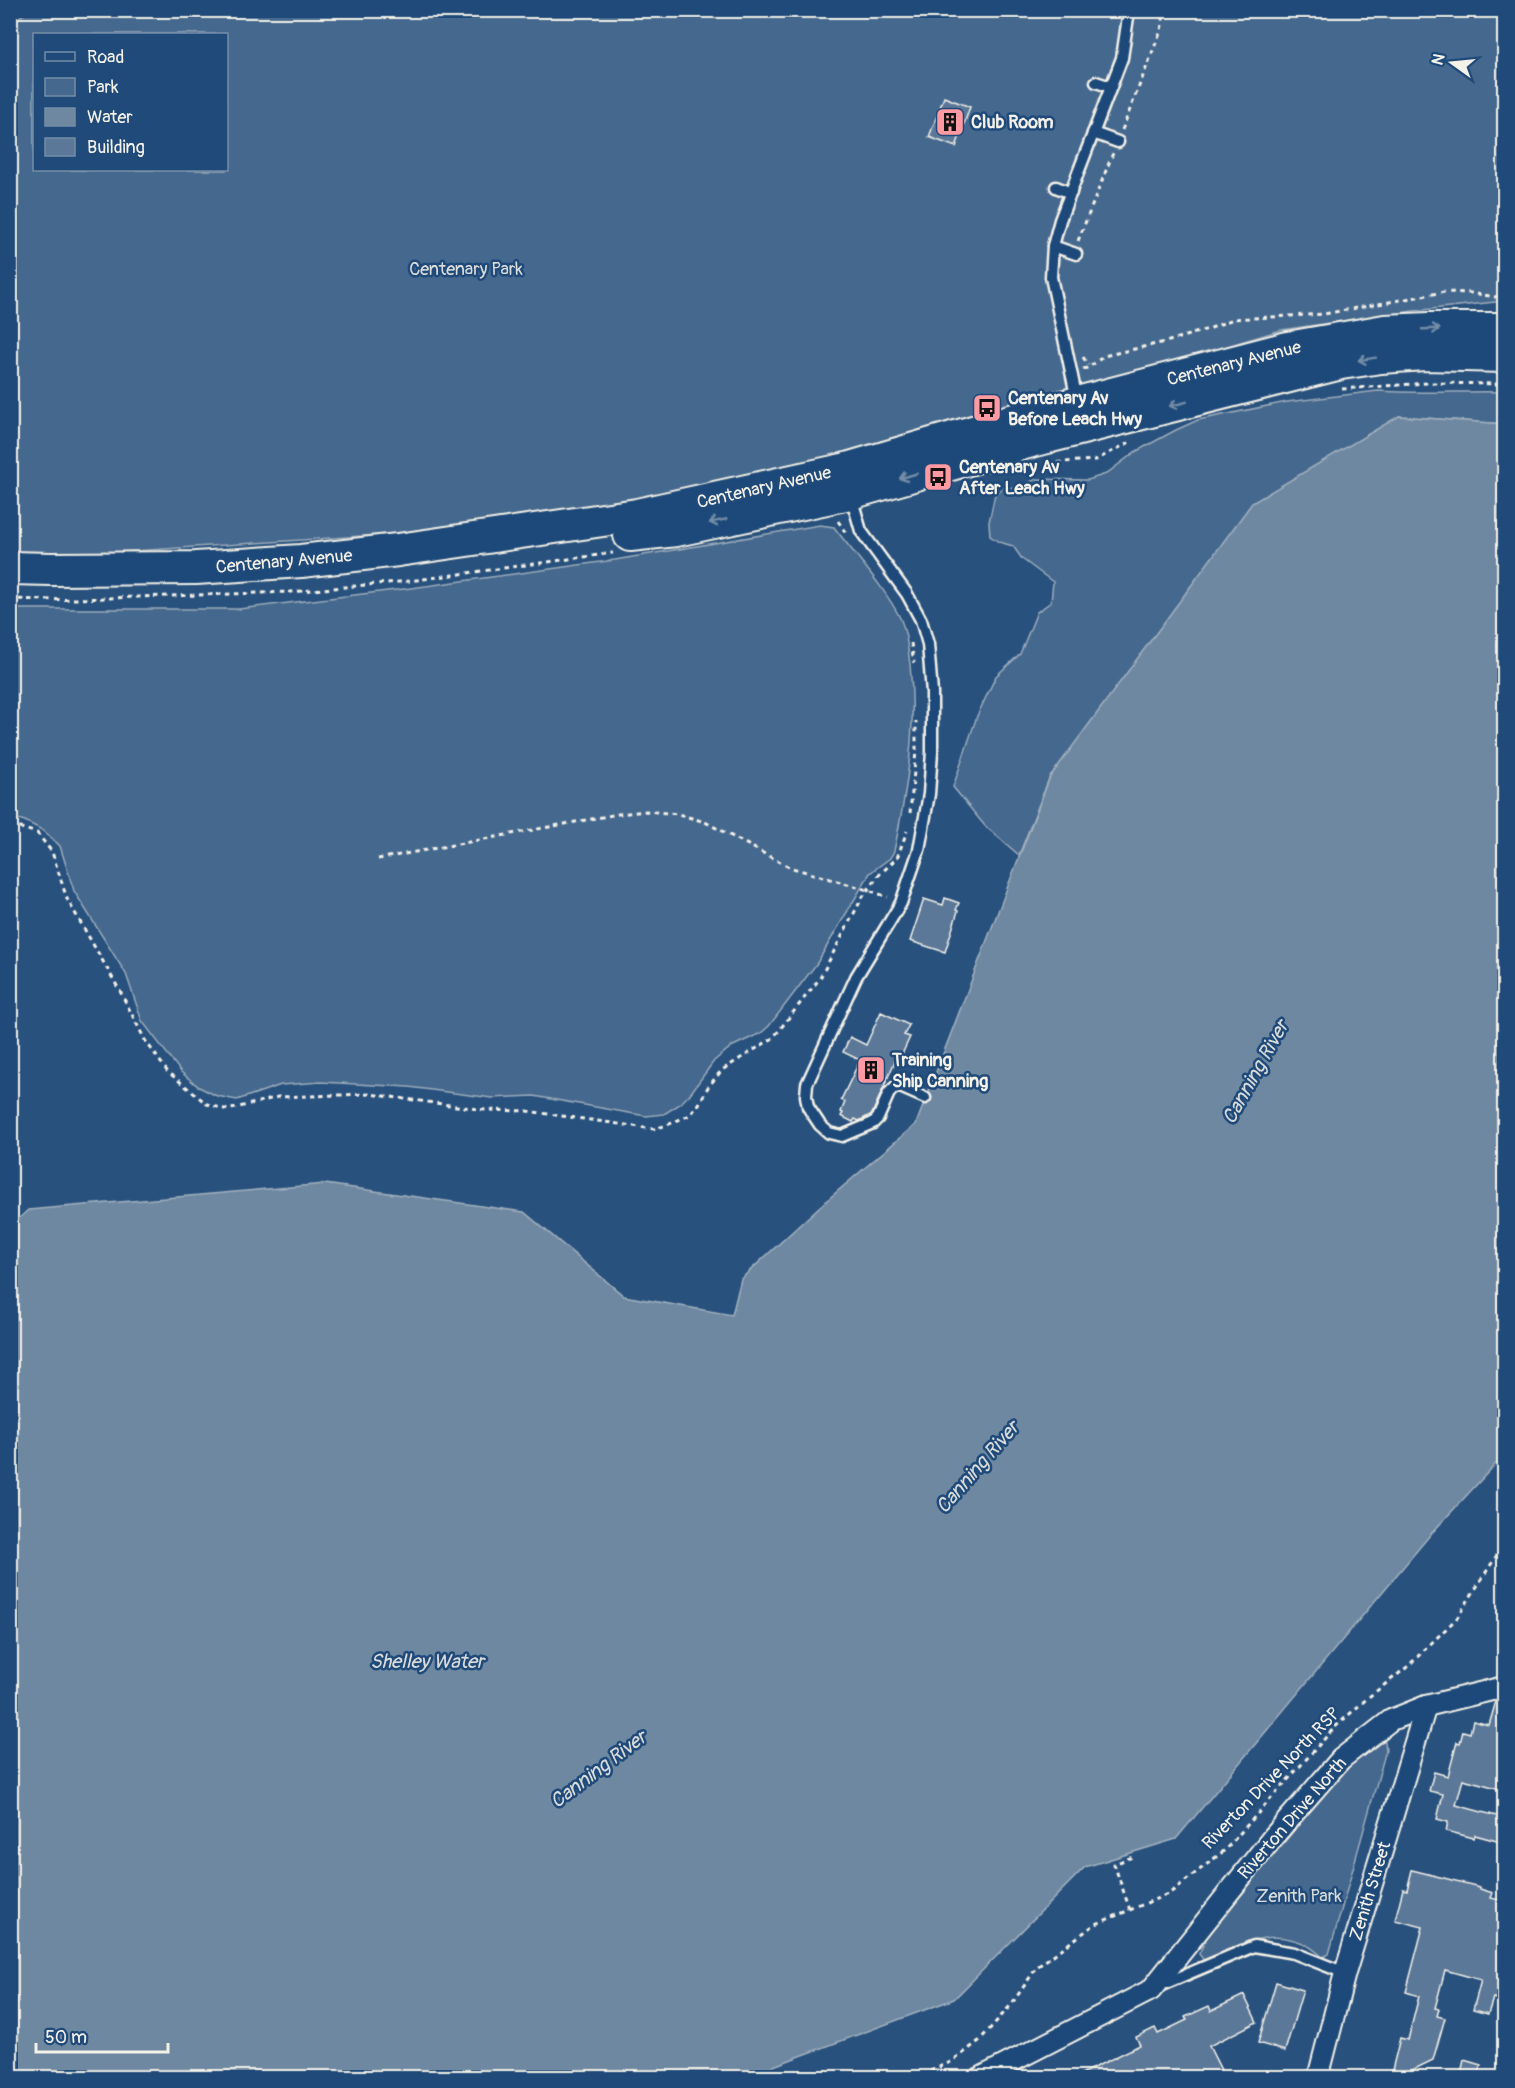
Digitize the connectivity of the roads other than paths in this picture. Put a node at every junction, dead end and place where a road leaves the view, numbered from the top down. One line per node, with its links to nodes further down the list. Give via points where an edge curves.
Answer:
1 (1129, 10): 3 (lane, via 1122,58)
2 (1096, 82): 3 (lane)
3 (1111, 87): 4 (lane)
4 (1093, 133): 5 (lane); 7 (lane)
5 (1118, 142)
6 (1056, 187): 7 (lane)
7 (1071, 193): 8 (lane)
8 (1053, 246): 9 (lane); 12 (lane, via 1051,277)
9 (1074, 253)
10 (1504, 330): 12 (main road, Centenary Avenue, one-way to 10, via 1331,339 1429,328)
11 (1504, 356): 13 (main road, Centenary Avenue, one-way to 13, via 1425,354 1341,363)
12 (1078, 403): 13 (main road, Centenary Avenue)
13 (845, 489): 14 (main road, Centenary Avenue, via 301,561 196,567); 15 (main road, Centenary Avenue, one-way to 15, via 676,530 370,571 223,583); 16 (lane, via 861,531 921,620 928,644 932,752 919,850 901,903 856,977 807,1084 806,1096 820,1125 829,1133 842,1136 873,1123 894,1088)
14 (10, 568)
15 (10, 584)
16 (926, 1098)
17 (1504, 1687): 18 (street, Riverton Drive North)
18 (1426, 1706): 19 (street, Zenith Street); 20 (street, Riverton Drive North, via 1391,1720 1341,1759)
19 (1345, 1973): 20 (lane, Riverton Drive North, via 1294,1953 1254,1946); 22 (street, Zenith Street)
20 (1151, 1990): 21 (street, Riverton Drive North)
21 (980, 2078)
22 (1318, 2078)

